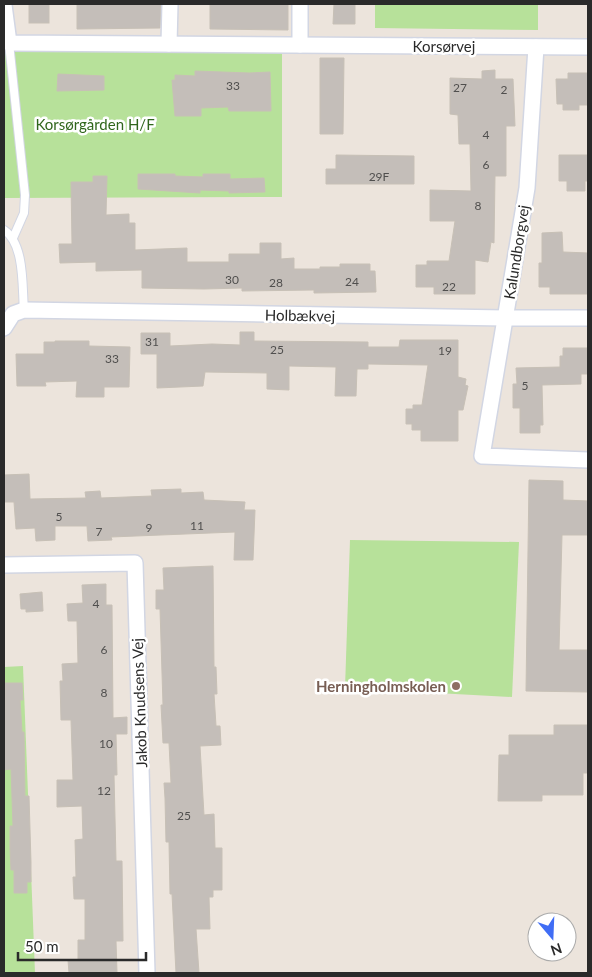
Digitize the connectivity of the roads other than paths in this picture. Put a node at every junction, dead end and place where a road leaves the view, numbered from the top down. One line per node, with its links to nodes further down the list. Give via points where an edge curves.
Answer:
1 (170, 4): 5 (street)
2 (300, 4): 6 (street)
3 (4, 5): 4 (street)
4 (9, 43): 5 (street, Korsørvej); 10 (lane, via 25,195 24,213)
5 (169, 44): 6 (street, Korsørvej)
6 (300, 45): 7 (street, Korsørvej)
7 (536, 47): 8 (street, Korsørvej); 12 (street, Kalundborgvej, via 527,188)
8 (588, 47)
9 (4, 230): 10 (lane)
10 (14, 238): 11 (lane, via 19,251)
11 (18, 312): 12 (street, Holbækvej); 14 (street)
12 (505, 318): 13 (street, Holbækvej); 15 (street, Kalundborgvej, via 482,456)
13 (588, 318)
14 (4, 328)
15 (588, 460)
16 (4, 565): 17 (street, Jakob Knudsens Vej, via 135,563)
17 (147, 973)

